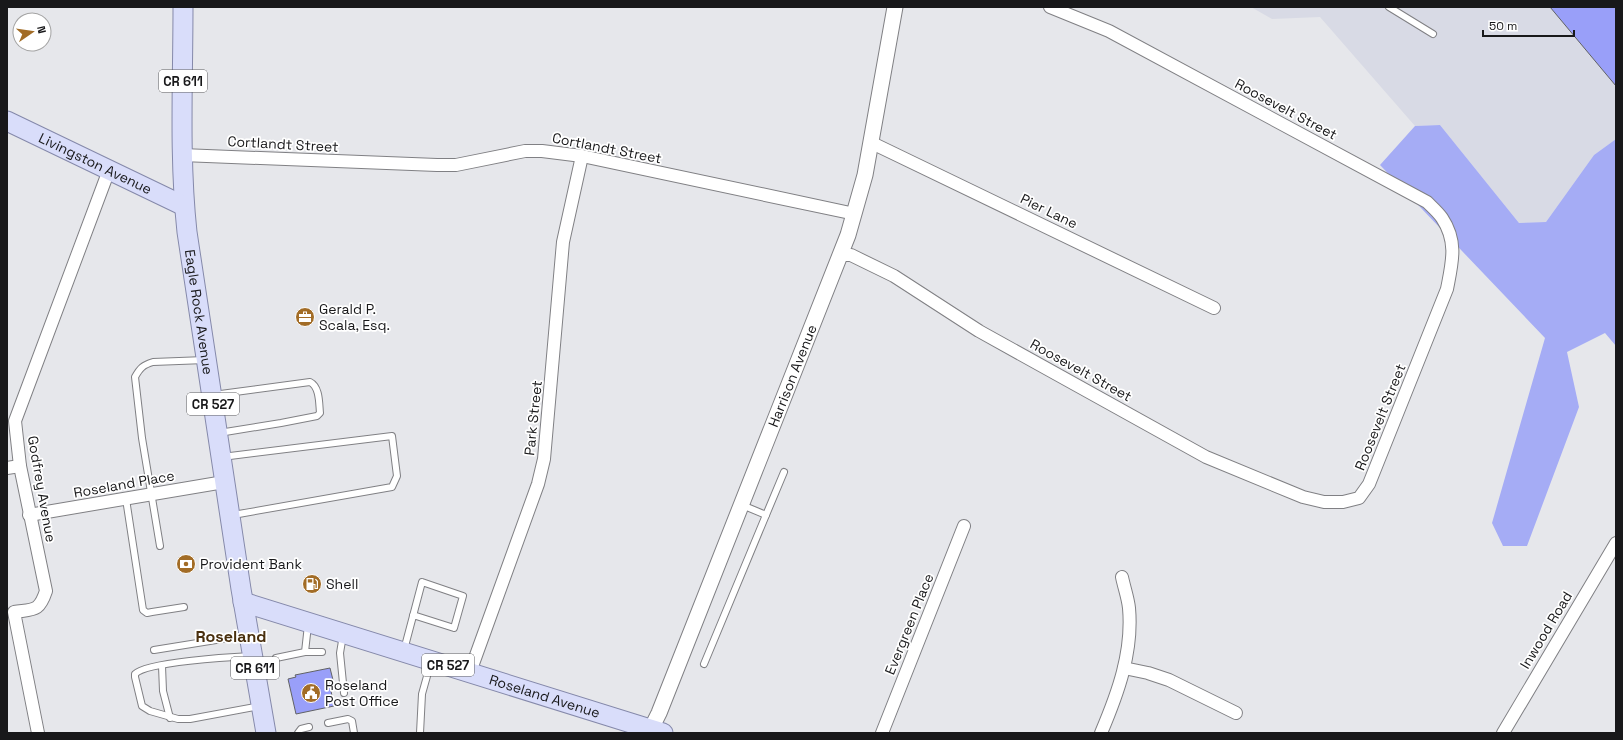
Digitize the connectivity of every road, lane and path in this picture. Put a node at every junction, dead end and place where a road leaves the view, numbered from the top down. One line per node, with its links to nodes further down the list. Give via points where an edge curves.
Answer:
1 (183, 7): 8 (main road, Eagle Rock Avenue / CR 611)
2 (895, 7): 7 (street, Harrison Avenue)
3 (1050, 7): 13 (street, Roosevelt Street, via 1116,34 1427,202 1442,218 1453,242 1453,259 1447,289 1369,484 1359,498 1343,502 1324,502 1303,497 1206,457 979,331 894,276 851,255)
4 (1389, 7): 5 (lane)
5 (1432, 34)
6 (7, 121): 10 (main road, Livingston Avenue)
7 (871, 141): 12 (street, Harrison Avenue); 14 (street, Pier Lane)
8 (182, 155): 9 (street, Cortlandt Street, via 437,165 463,164 525,151); 11 (main road, Eagle Rock Avenue / CR 611)
9 (582, 156): 12 (street, Cortlandt Street); 50 (street, Park Street, via 563,242 544,459 538,484)
10 (109, 170): 11 (main road, Livingston Avenue); 19 (street, Godfrey Avenue, via 15,421)
11 (184, 206): 15 (main road, Eagle Rock Avenue / CR 527)
12 (855, 214): 13 (street, Harrison Avenue)
13 (840, 255): 25 (street, Harrison Avenue)
14 (1214, 308)
15 (206, 359): 16 (main road, Eagle Rock Avenue / CR 527); 23 (lane, via 153,362 139,369 136,377)
16 (211, 395): 17 (main road, Eagle Rock Avenue / CR 527); 17 (lane, via 310,382 316,386 320,409 318,416)
17 (217, 434): 18 (main road, Eagle Rock Avenue / CR 527)
18 (220, 457): 22 (main road, Eagle Rock Avenue / CR 527); 28 (lane, via 392,436 396,461 397,476 392,487)
19 (20, 466): 20 (street); 26 (street, Godfrey Avenue)
20 (7, 468)
21 (784, 472): 27 (lane)
22 (224, 482): 23 (street, Roseland Place); 28 (main road, Eagle Rock Avenue / CR 527)
23 (151, 495): 24 (street, Roseland Place); 31 (lane)
24 (126, 499): 26 (street, Roseland Place); 34 (lane, via 143,610 152,612)
25 (740, 504): 27 (lane); 57 (street, Harrison Avenue, via 658,713)
26 (29, 515): 35 (street, Godfrey Avenue, via 46,591 42,603 35,609)
27 (766, 515): 47 (lane)
28 (229, 516): 33 (main road, Eagle Rock Avenue / CR 527)
29 (964, 526): 63 (street, Evergreen Place)
30 (1616, 543): 65 (street, Inwood Road)
31 (160, 546)
32 (1122, 578): 49 (street, via 1129,606 1130,630)
33 (243, 602): 37 (main road, Roseland Avenue / CR 527); 38 (main road, Eagle Rock Avenue / CR 611)
34 (184, 607)
35 (10, 613): 58 (street, Godfrey Avenue)
36 (414, 615): 36 (lane, via 422,582 463,596 454,628); 43 (lane)
37 (308, 623): 39 (main road, Roseland Avenue / CR 527); 41 (lane)
38 (249, 634): 40 (lane); 44 (main road, Eagle Rock Avenue / CR 611)
39 (343, 634): 43 (main road, Roseland Avenue / CR 527); 51 (lane, via 340,653)
40 (154, 650)
41 (305, 652): 42 (lane); 45 (lane)
42 (322, 652)
43 (404, 652): 46 (main road, Roseland Avenue / CR 527)
44 (252, 656): 48 (lane, via 201,659); 52 (main road, Eagle Rock Avenue / CR 611)
45 (276, 658)
46 (431, 660): 50 (main road, Roseland Avenue / CR 527); 62 (lane, via 422,694)
47 (704, 664)
48 (162, 666): 54 (lane, via 163,691); 54 (lane, via 139,670 135,677 142,706)
49 (1124, 668): 53 (street, via 1148,672 1169,680); 64 (street)
50 (470, 672): 57 (main road, Roseland Avenue / CR 527)
51 (344, 693)
52 (261, 706): 54 (lane, via 190,719); 59 (main road, Eagle Rock Avenue / CR 611)
53 (1236, 713)
54 (170, 718)
55 (328, 723): 61 (lane, via 348,719 352,721)
56 (309, 727): 60 (lane, via 301,729)
57 (654, 732)
58 (38, 733)
59 (266, 733)
60 (298, 733)
61 (354, 733)
62 (420, 733)
63 (882, 733)
64 (1101, 733)
65 (1503, 733)

